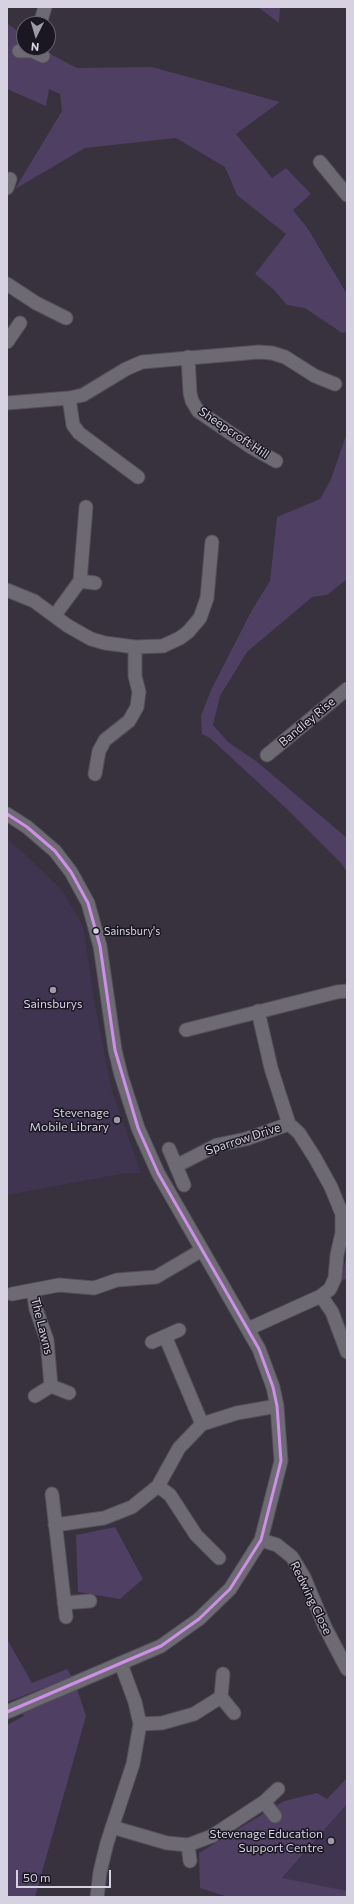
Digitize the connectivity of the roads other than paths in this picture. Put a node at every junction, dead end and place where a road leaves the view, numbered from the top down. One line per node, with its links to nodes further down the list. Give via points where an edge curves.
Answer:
1 (320, 162): 2 (street)
2 (347, 194)
3 (7, 284): 4 (street)
4 (66, 318)
5 (20, 323): 6 (street)
6 (7, 342)
7 (188, 357): 8 (street, via 272,353 292,360 315,376); 9 (street, via 142,362 92,391); 11 (street, Sheepcroft Hill, via 190,393 198,411 251,448)
8 (335, 384)
9 (69, 398): 10 (street); 12 (street, via 73,425 79,434)
10 (7, 403)
11 (276, 461)
12 (138, 477)
13 (86, 507): 15 (street)
14 (212, 542): 19 (street, via 216,563 200,618 192,628 170,643 155,647)
15 (80, 581): 16 (street); 18 (street)
16 (95, 583)
17 (7, 590): 18 (street, via 34,601)
18 (55, 615): 19 (street, via 91,639)
19 (135, 647): 22 (street, via 139,692 137,707 130,721 105,740 98,755)
20 (347, 689): 21 (street, Bandley Rise)
21 (267, 755)
22 (95, 774)
23 (7, 814): 31 (street, via 55,851 71,872 88,904 100,946 115,1050 138,1128 158,1173)
24 (347, 991): 25 (street)
25 (258, 1011): 26 (street); 27 (street, Sparrow Drive, via 271,1068)
26 (186, 1030)
27 (289, 1124): 29 (street, Sparrow Drive, via 217,1146); 34 (street, Sparrow Drive, via 299,1133 315,1158 342,1214 342,1233 335,1278 330,1289)
28 (168, 1149): 29 (street)
29 (176, 1166): 30 (street)
30 (184, 1185)
31 (202, 1250): 32 (street, The Lawns, via 156,1277 126,1278 94,1288 59,1286); 35 (street)
32 (33, 1290): 33 (street, The Lawns); 40 (street, The Lawns, via 36,1309 47,1340)
33 (12, 1294)
34 (321, 1296): 35 (street, Sparrow Drive); 39 (street, via 332,1312)
35 (248, 1329): 43 (street, via 267,1369)
36 (179, 1330): 37 (street)
37 (166, 1336): 38 (street); 44 (street)
38 (152, 1342)
39 (347, 1352)
40 (52, 1386): 41 (street); 42 (street)
41 (69, 1393)
42 (35, 1396)
43 (277, 1406): 44 (street, via 237,1413); 48 (street, via 281,1461)
44 (202, 1424): 45 (street, via 179,1448)
45 (158, 1486): 47 (street, via 132,1507 104,1518); 49 (street, via 170,1495 196,1535)
46 (52, 1494): 47 (street)
47 (55, 1525): 51 (street)
48 (262, 1540): 53 (street, via 230,1589 199,1619 161,1646); 54 (street, Redwing Close, via 277,1545 292,1557)
49 (219, 1558)
50 (90, 1601): 51 (street)
51 (64, 1603): 52 (street)
52 (66, 1617)
53 (121, 1664): 57 (street); 59 (street)
54 (347, 1669)
55 (223, 1674): 56 (street)
56 (221, 1697): 58 (street); 59 (street, via 194,1714 162,1723)
57 (7, 1712)
58 (234, 1713)
59 (140, 1724): 63 (street, via 133,1764)
60 (278, 1789): 61 (street)
61 (264, 1802): 62 (street); 64 (street, via 212,1836)
62 (275, 1816)
63 (112, 1827): 64 (street, via 167,1843); 66 (street, via 100,1872)
64 (188, 1845): 65 (street)
65 (190, 1861)
66 (97, 1897)

